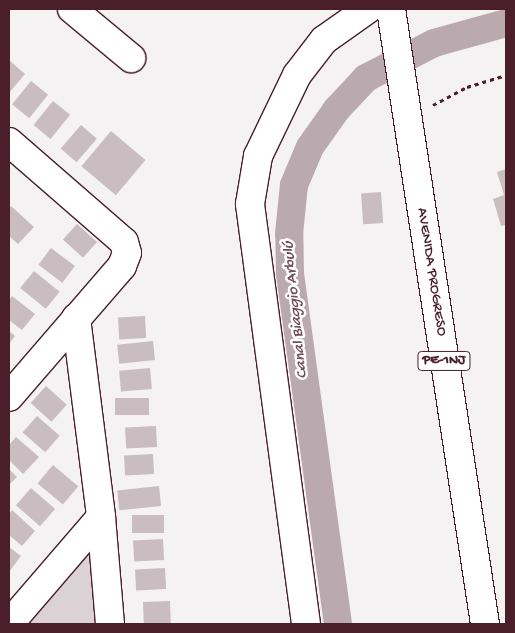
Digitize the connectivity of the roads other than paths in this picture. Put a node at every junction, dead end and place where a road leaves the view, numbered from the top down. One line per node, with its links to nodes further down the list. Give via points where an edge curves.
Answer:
1 (368, 9): 11 (street, via 324,40 297,75 258,156 250,204)
2 (86, 13): 4 (street)
3 (392, 15): 12 (street, AVENIDA PROGRESO / PE-1NJ)
4 (131, 58)
5 (13, 153): 6 (street, via 124,242 126,253 122,266)
6 (76, 318): 7 (street); 8 (street)
7 (9, 397)
8 (101, 517): 9 (street); 10 (street)
9 (9, 624)
10 (110, 624)
11 (306, 624)
12 (485, 624)

